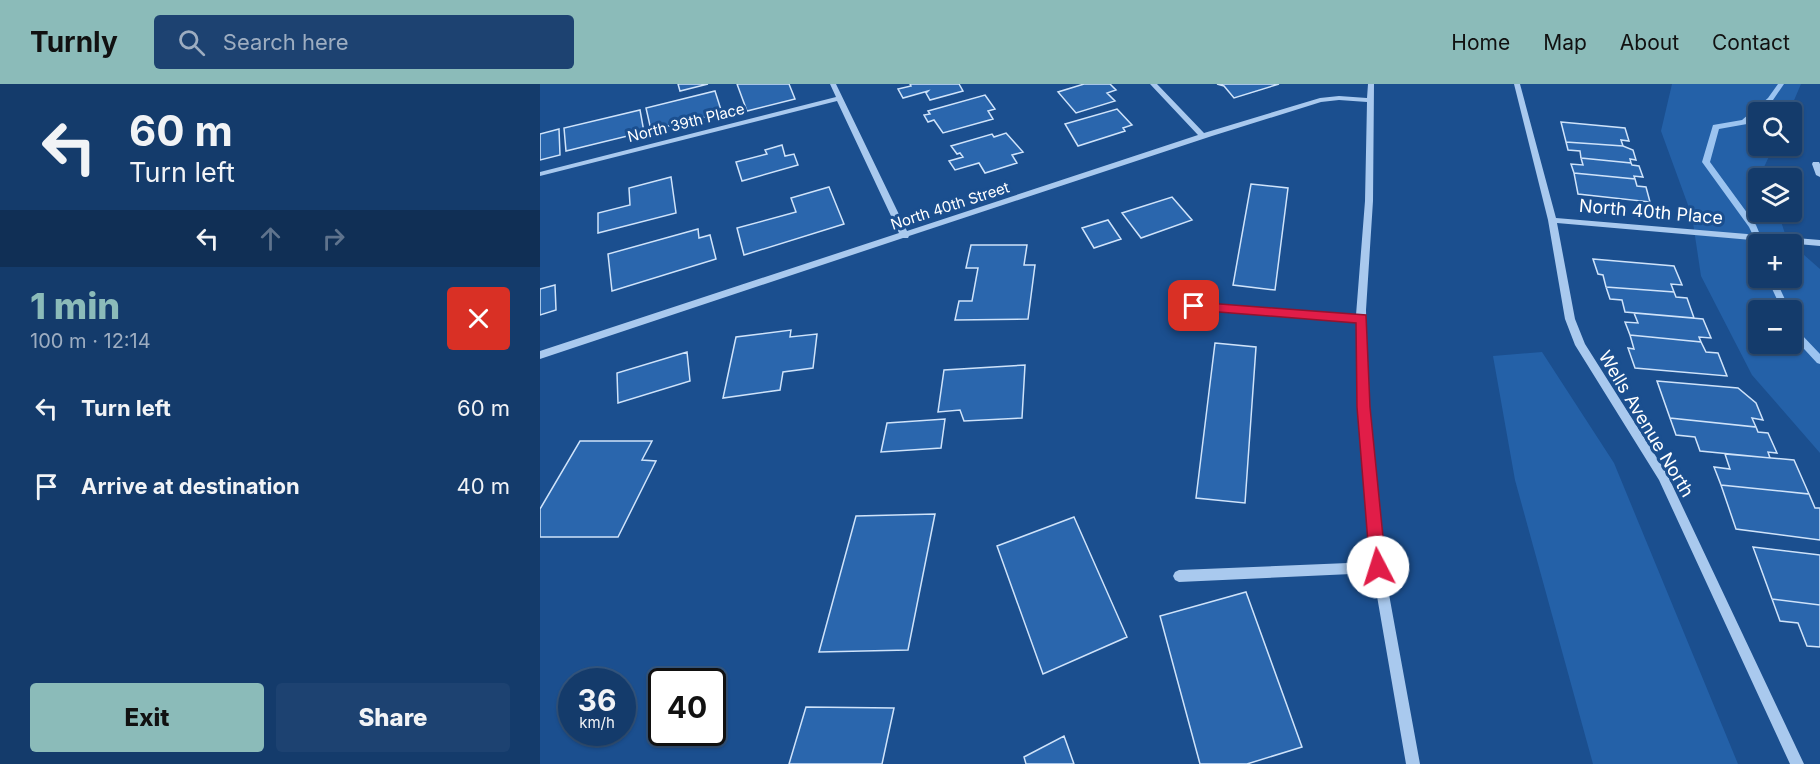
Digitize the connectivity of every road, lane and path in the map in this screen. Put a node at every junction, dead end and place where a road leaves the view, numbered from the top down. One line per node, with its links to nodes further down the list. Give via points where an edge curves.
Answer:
1 (833, 84): 5 (street)
2 (1153, 84): 7 (street)
3 (1371, 84): 6 (street)
4 (1517, 84): 11 (street, Wells Avenue North)
5 (839, 98): 9 (street, North 39th Place); 12 (street)
6 (1371, 100): 7 (street, North 40th Street, via 1320,100); 15 (street)
7 (1203, 136): 12 (street, North 40th Street)
8 (1816, 164): 10 (street)
9 (540, 174)
10 (1820, 175)
11 (1552, 220): 13 (street, North 40th Place); 20 (street, Wells Avenue North, via 1570,319 1580,345 1663,477)
12 (905, 236): 16 (street, North 40th Street)
13 (1820, 243)
14 (1194, 306): 15 (street)
15 (1362, 319): 17 (street, via 1363,407)
16 (540, 355)
17 (1378, 567): 18 (street); 19 (street)
18 (1179, 576)
19 (1413, 764)
20 (1797, 764)

